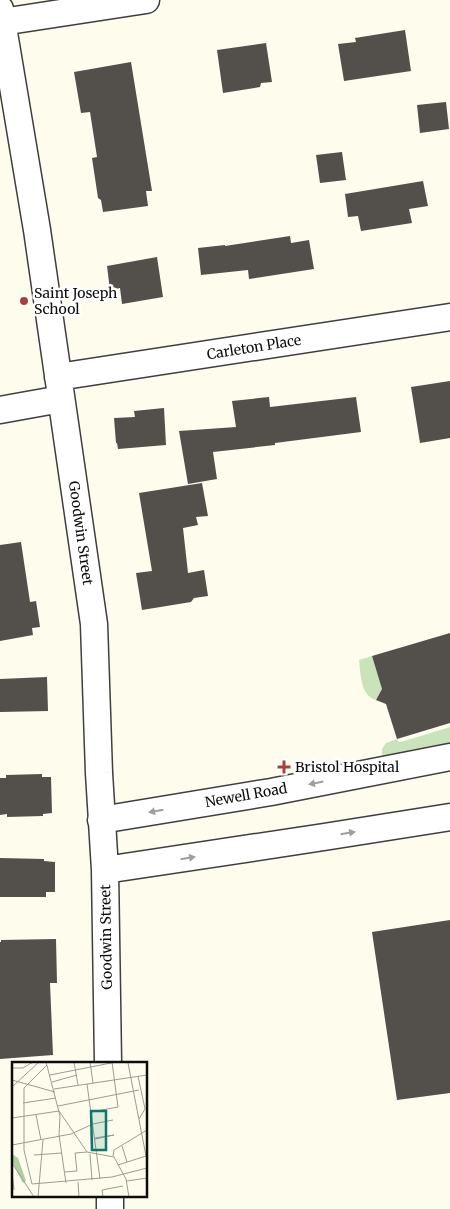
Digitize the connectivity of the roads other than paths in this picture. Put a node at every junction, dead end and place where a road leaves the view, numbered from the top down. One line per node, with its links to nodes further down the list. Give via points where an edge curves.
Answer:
1 (146, 0): 2 (street)
2 (1, 16): 4 (street, Goodwin Street)
3 (450, 317): 4 (street, Carleton Place)
4 (60, 388): 5 (street, Carleton Place); 8 (street, Goodwin Street, via 94,624)
5 (0, 410)
6 (450, 757): 8 (street, Newell Road, one-way to 8, via 271,792)
7 (450, 817): 9 (street, one-way to 7)
8 (101, 820): 9 (street, Goodwin Street)
9 (105, 870): 10 (street, Goodwin Street)
10 (108, 1062)
11 (110, 1196): 12 (street)
12 (110, 1209)

